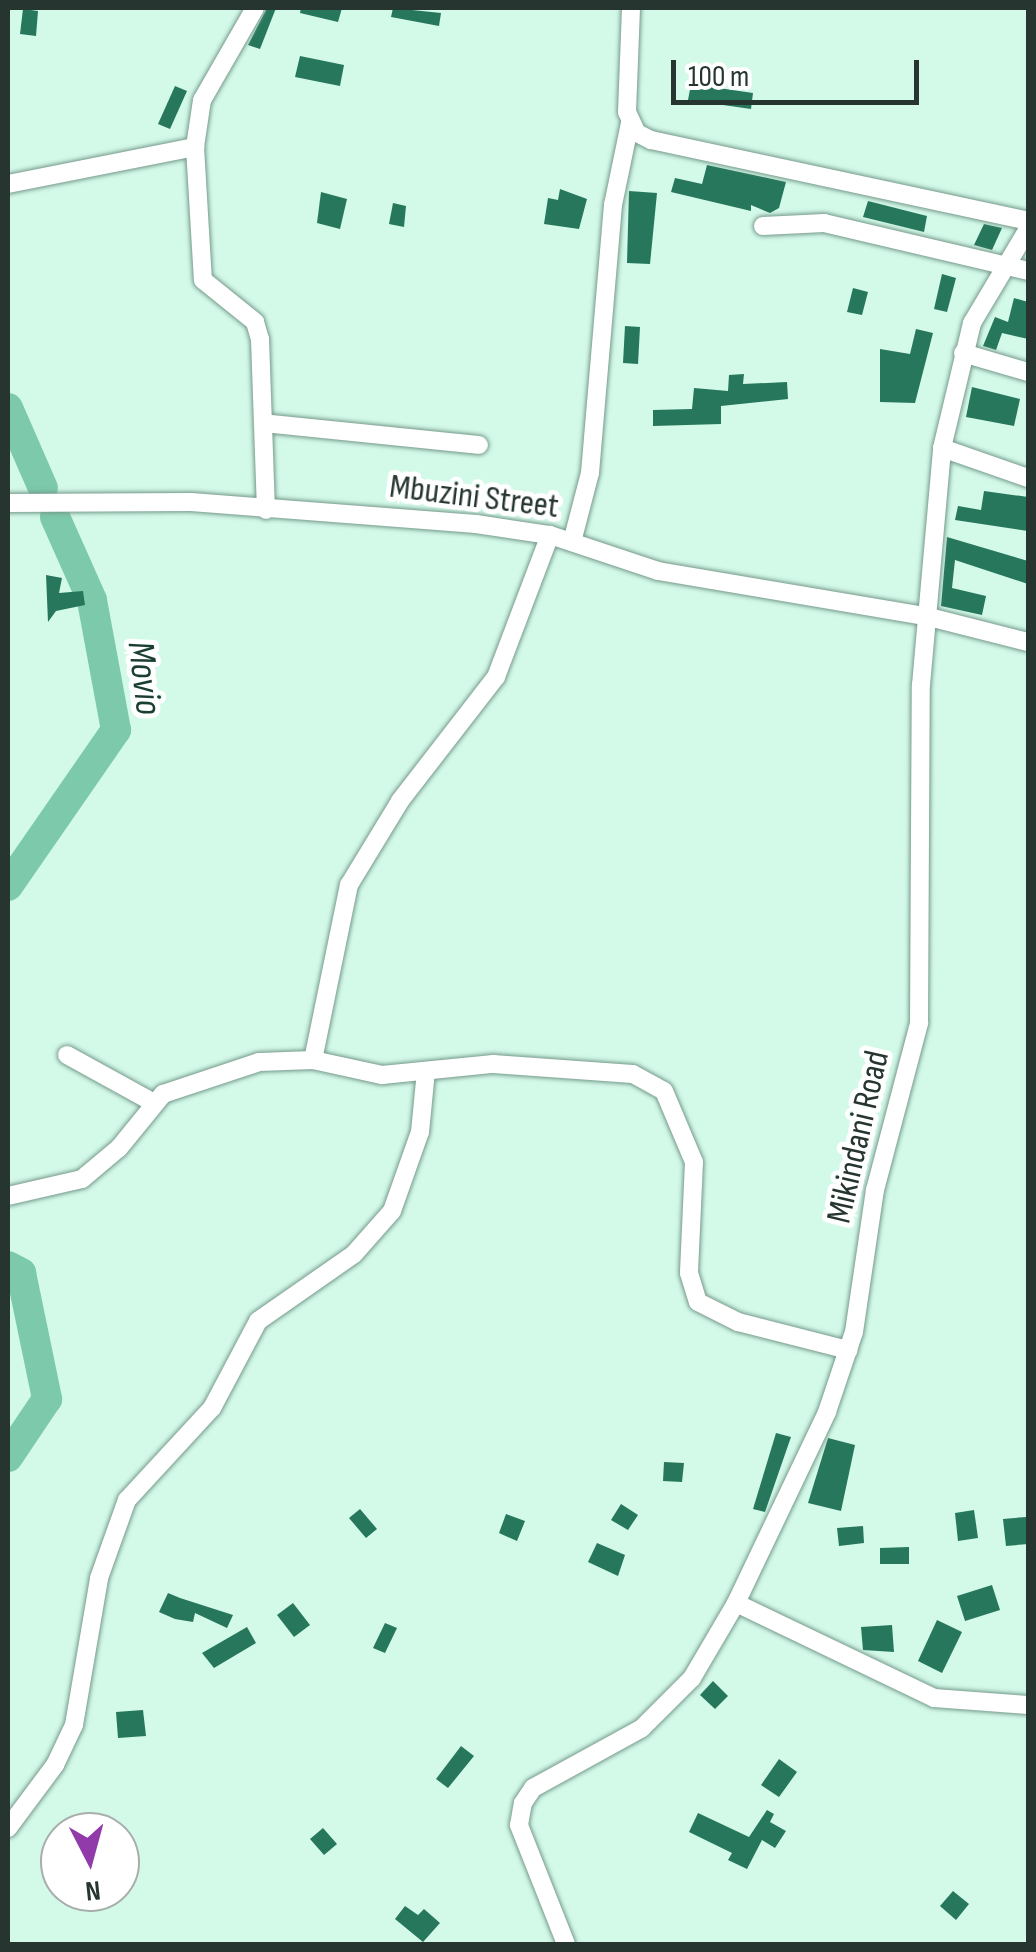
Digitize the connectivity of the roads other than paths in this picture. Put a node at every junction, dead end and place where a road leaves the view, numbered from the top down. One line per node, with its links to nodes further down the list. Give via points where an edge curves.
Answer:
1 (254, 8): 4 (street, via 202,100)
2 (631, 8): 3 (street)
3 (630, 124): 6 (street, via 665,145); 20 (street, via 612,206 590,473)
4 (196, 147): 5 (street); 13 (street, via 201,272 208,288 258,328)
5 (8, 184)
6 (1028, 221)
7 (763, 226): 9 (street, via 824,223)
8 (1028, 229): 9 (street, Mikindani Road)
9 (1002, 264): 10 (street); 11 (street, Mikindani Road)
10 (1028, 271)
11 (963, 353): 12 (street); 15 (street, Mikindani Road)
12 (1028, 372)
13 (263, 423): 14 (street); 18 (street)
14 (479, 445)
15 (942, 448): 16 (street); 21 (street, Mikindani Road)
16 (1028, 478)
17 (8, 502): 18 (street, Mbuzini Street, via 190,502)
18 (266, 510): 19 (street, Mbuzini Street)
19 (550, 535): 20 (street, Mbuzini Street); 24 (street, via 496,677 400,802 349,885)
20 (572, 542): 21 (street, Mbuzini Street, via 658,571)
21 (925, 616): 22 (street, Mbuzini Street); 28 (street, Mikindani Road, via 919,1023 875,1190)
22 (1028, 642)
23 (67, 1054): 26 (street)
24 (314, 1060): 25 (street, via 382,1074); 26 (street, via 220,1070)
25 (426, 1070): 28 (street, via 531,1064 651,1080 678,1117 694,1162 689,1274 698,1302 738,1322); 31 (street, via 420,1132 392,1211 354,1254 258,1321 212,1408 127,1500 99,1578 74,1725)
26 (152, 1102): 27 (street, via 98,1170)
27 (8, 1196)
28 (848, 1350): 29 (street, Mikindani Road, via 828,1412)
29 (736, 1603): 30 (street, via 934,1698); 32 (street, Mikindani Road, via 673,1702 642,1728 533,1788 523,1802 519,1825)
30 (1028, 1705)
31 (8, 1828)
32 (566, 1944)

